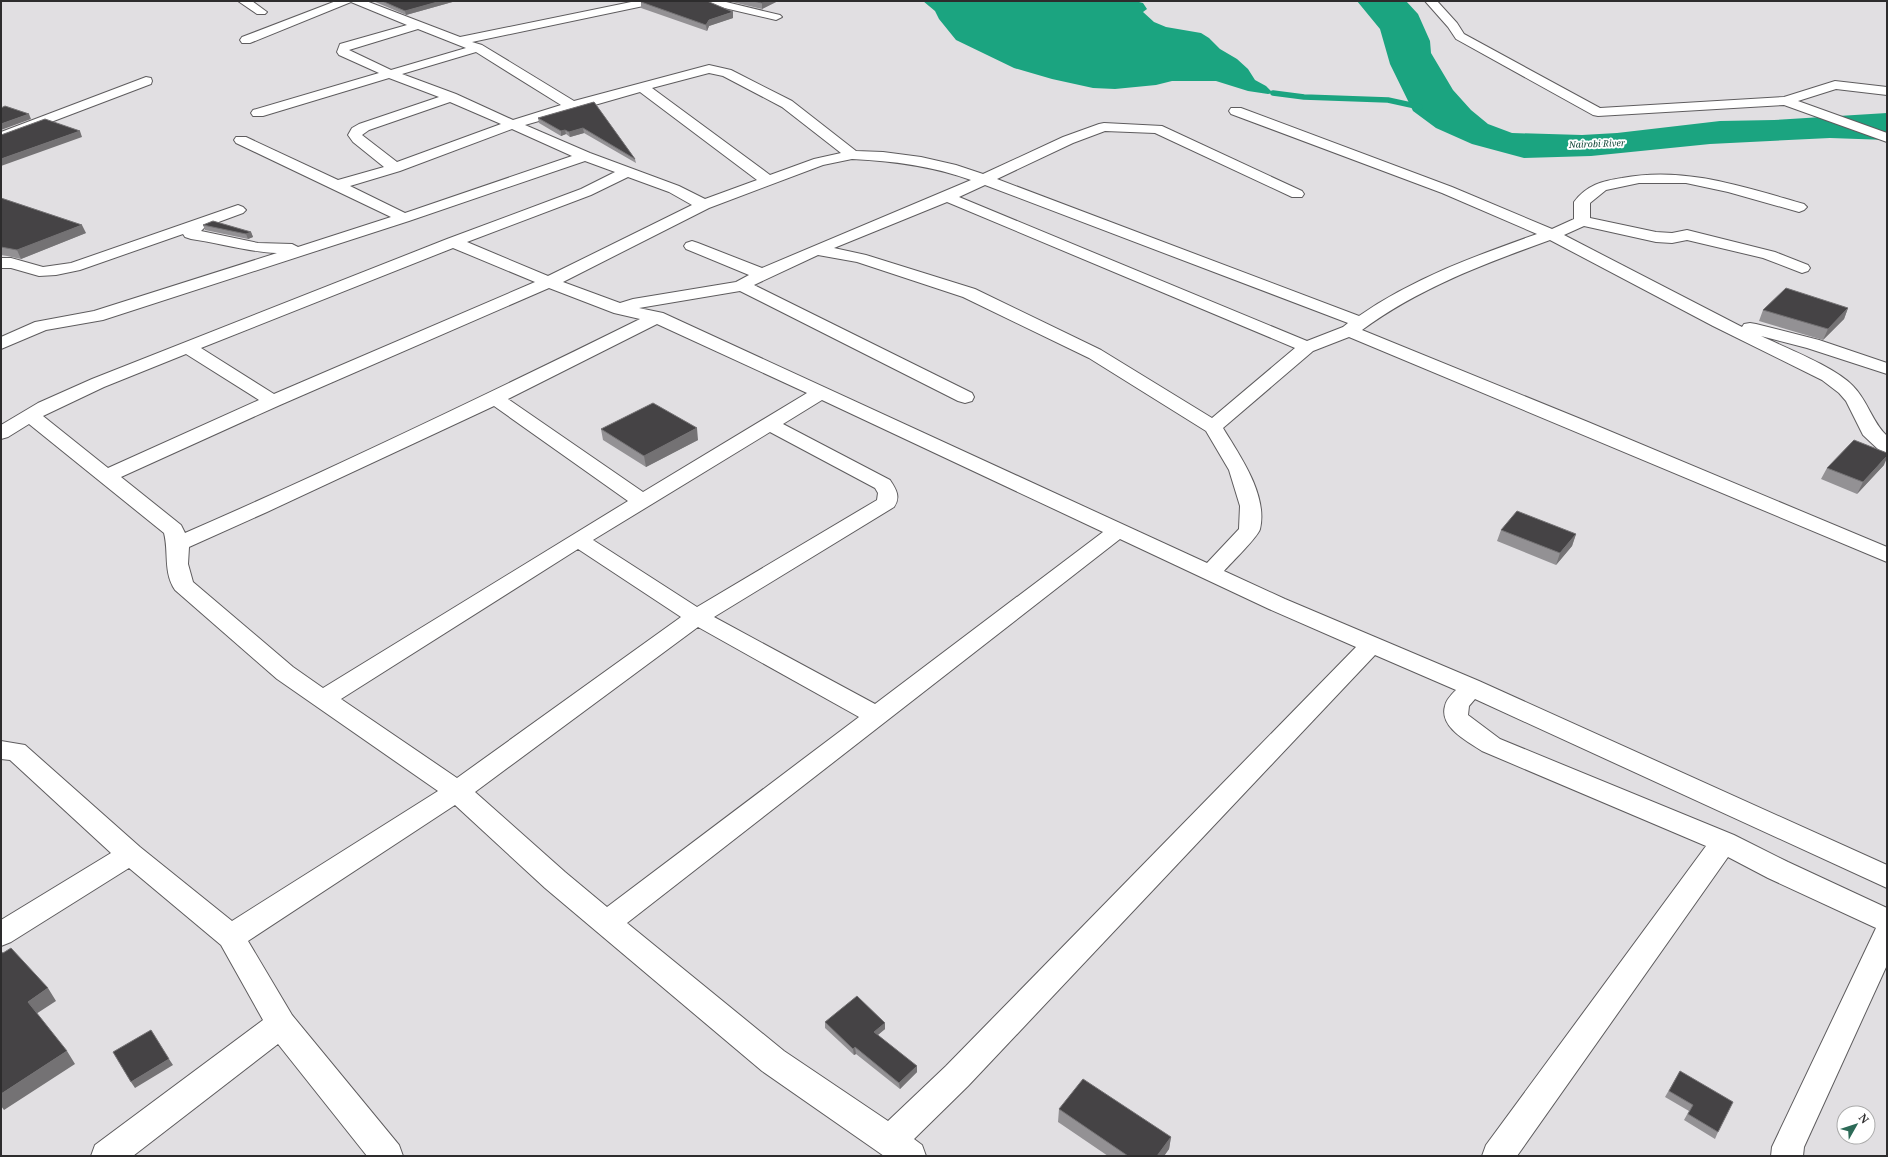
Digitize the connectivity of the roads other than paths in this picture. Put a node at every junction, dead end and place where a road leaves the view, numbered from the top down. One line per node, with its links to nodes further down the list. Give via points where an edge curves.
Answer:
1 (244, 1): 7 (street)
2 (346, 1): 10 (street)
3 (356, 1): 9 (street)
4 (653, 1): 11 (street)
5 (707, 1): 8 (street)
6 (1431, 1): 18 (street, via 1460,36 1598,112)
7 (261, 12)
8 (776, 17)
9 (420, 25): 11 (street); 13 (street, via 344,47 343,52)
10 (246, 40)
11 (462, 40): 12 (street)
12 (478, 48): 13 (street); 19 (street)
13 (390, 74): 17 (street); 21 (street)
14 (146, 81): 23 (street)
15 (643, 88): 19 (street); 26 (street, via 709,69 727,73 787,104); 31 (street)
16 (1887, 90): 18 (street, via 1835,85)
17 (451, 97): 22 (street); 28 (street, via 356,131 358,139)
18 (1785, 101): 24 (street)
19 (572, 106): 22 (street)
20 (1236, 111): 41 (street, via 1462,196)
21 (258, 113)
22 (514, 124): 27 (street); 28 (street)
23 (1, 137)
24 (1887, 138)
25 (241, 140): 32 (street)
26 (852, 155): 30 (street, via 921,161); 31 (street, via 820,162)
27 (585, 156): 29 (street); 38 (street)
28 (395, 168): 32 (street)
29 (628, 172): 35 (street, via 674,189); 42 (street, via 586,192)
30 (983, 178): 33 (street, via 1068,140 1104,127 1157,129); 34 (street); 54 (street)
31 (768, 180): 35 (street, via 753,188)
32 (337, 185): 38 (street)
33 (1297, 194)
34 (947, 197): 45 (street); 56 (street)
35 (704, 204): 49 (street)
36 (1799, 207): 39 (street, via 1686,179 1638,179 1601,186 1582,202)
37 (238, 210): 40 (street)
38 (404, 218): 44 (street)
39 (1582, 222): 41 (street); 47 (street, via 1656,237 1672,238 1687,235 1769,255)
40 (200, 223): 44 (street, via 191,234 258,248); 46 (street, via 74,266 50,271 38,271 10,262)
41 (1553, 235): 53 (street); 54 (street, via 1499,252 1432,280)
42 (453, 242): 49 (street); 57 (street)
43 (692, 246): 48 (street)
44 (308, 250): 55 (street, via 97,316 41,326)
45 (816, 250): 48 (street); 65 (street, via 860,258 970,293 1095,354)
46 (1, 263)
47 (1802, 268)
48 (762, 274): 50 (street)
49 (549, 282): 51 (street); 62 (street)
50 (742, 286): 51 (street, via 634,304); 60 (street)
51 (620, 309): 52 (street)
52 (657, 317): 59 (street); 61 (street)
53 (1719, 322): 58 (street, via 1799,340); 67 (street, via 1828,376 1855,400 1870,431)
54 (1354, 326): 56 (street); 73 (street, via 1581,426)
55 (1, 344)
56 (1306, 347): 65 (street)
57 (188, 348): 62 (street); 63 (street, via 98,383)
58 (1887, 369)
59 (821, 393): 64 (street); 70 (street)
60 (965, 397)
61 (494, 398): 69 (street); 72 (street)
62 (273, 401): 68 (street)
63 (31, 416): 66 (street); 68 (street)
64 (769, 424): 69 (street); 75 (street, via 883,484 888,493 887,503)
65 (1214, 427): 74 (street, via 1239,470 1250,506 1248,530)
66 (1, 433)
67 (1887, 447)
68 (107, 476): 72 (street, via 174,530)
69 (642, 501): 71 (street)
70 (1118, 531): 74 (street); 79 (street)
71 (578, 540): 75 (street); 78 (street)
72 (178, 544): 78 (street, via 177,564 183,585 285,673)
73 (1887, 555)
74 (1210, 573): 76 (street)
75 (697, 618): 79 (street); 81 (street)
76 (1371, 645): 77 (street); 91 (street, via 957,1076)
77 (1471, 687): 82 (street, via 1456,705 1456,718 1491,745); 84 (street)
78 (323, 699): 81 (street)
79 (877, 716): 86 (street)
80 (1, 750): 83 (street, via 16,751)
81 (457, 791): 86 (street, via 555,880); 89 (street)
82 (1724, 842): 85 (street); 94 (street)
83 (130, 854): 87 (street); 89 (street)
84 (1887, 877)
85 (1887, 921)
86 (607, 923): 91 (street, via 773,1061)
87 (1, 934)
88 (1887, 934): 95 (street, via 1788,1147)
89 (231, 937): 90 (street)
90 (281, 1024): 92 (street); 93 (street)
91 (900, 1148)
92 (107, 1156)
93 (387, 1156)
94 (1498, 1156)
95 (1787, 1156)

